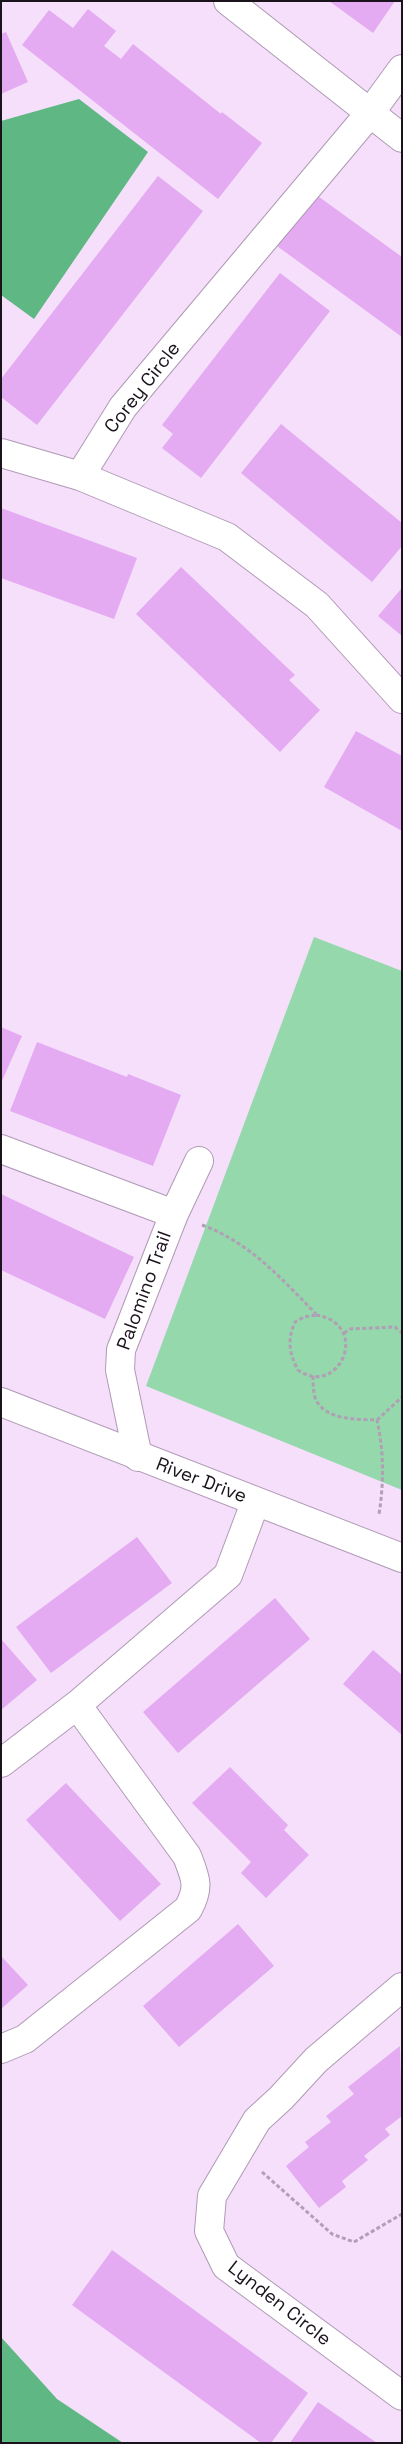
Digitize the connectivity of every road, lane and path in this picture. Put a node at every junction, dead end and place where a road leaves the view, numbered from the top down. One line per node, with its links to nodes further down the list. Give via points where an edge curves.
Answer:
1 (228, 1): 3 (street)
2 (402, 69): 3 (street, Corey Circle)
3 (370, 112): 4 (street); 6 (street, Corey Circle, via 123,407)
4 (402, 138)
5 (1, 453): 6 (street)
6 (80, 476): 7 (street, via 227,537 316,605)
7 (402, 699)
8 (1, 1149): 10 (street, Palomino Trail)
9 (199, 1161): 10 (street, Palomino Trail)
10 (174, 1214): 11 (path, via 213,1228 245,1246); 18 (street, Palomino Trail, via 121,1350 120,1370)
11 (316, 1315): 12 (path, via 327,1317); 14 (path, via 294,1322 289,1340 298,1370)
12 (344, 1332): 13 (path, via 395,1327); 14 (path, via 346,1343 341,1364 323,1376)
13 (402, 1333)
14 (312, 1376): 17 (path, via 316,1400 332,1415)
15 (402, 1398): 17 (path)
16 (1, 1402): 18 (street, River Drive)
17 (377, 1420): 20 (path, via 381,1436 382,1477)
18 (138, 1456): 19 (street, River Drive)
19 (255, 1502): 20 (street, River Drive); 22 (street, via 228,1575)
20 (374, 1547): 21 (street, River Drive)
21 (402, 1558)
22 (78, 1705): 23 (street); 25 (street, via 187,1856 196,1894 188,1909 26,2039)
23 (1, 1763)
24 (402, 1987): 26 (street, Lynden Circle, via 316,2060 257,2120)
25 (1, 2049)
26 (238, 2151): 27 (path, via 332,2234 354,2242); 28 (street, Lynden Circle, via 212,2196 209,2231 226,2266)
27 (402, 2214)
28 (402, 2396)

